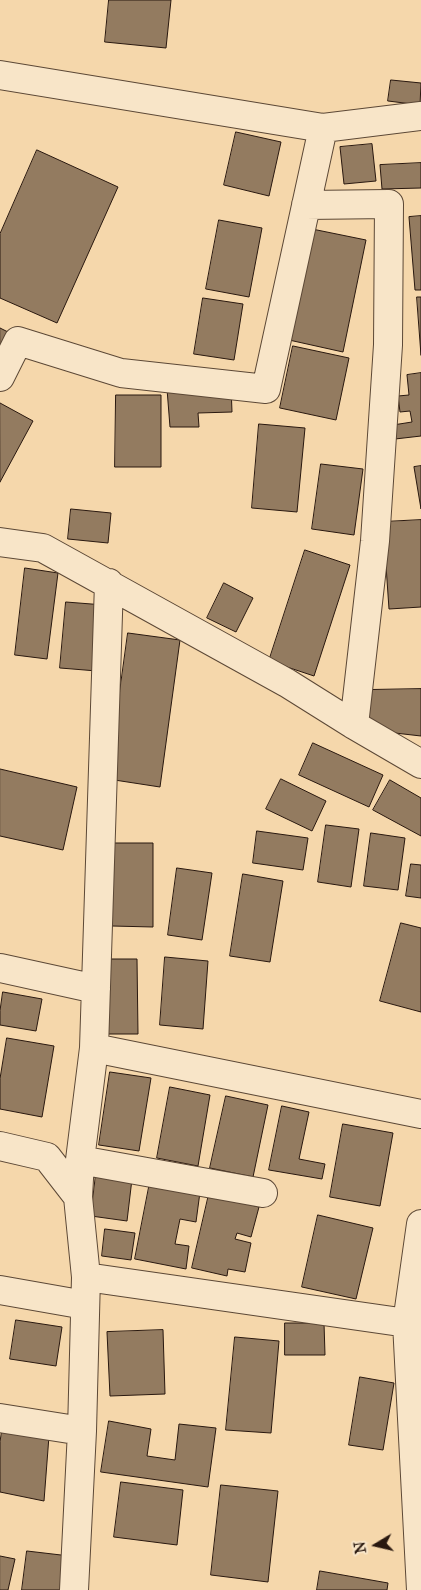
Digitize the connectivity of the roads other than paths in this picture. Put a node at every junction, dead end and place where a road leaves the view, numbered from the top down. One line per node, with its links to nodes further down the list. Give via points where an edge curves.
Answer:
1 (0, 75): 3 (street)
2 (421, 116): 3 (street)
3 (323, 128): 4 (street)
4 (306, 205): 5 (street, via 266,389 121,373 18,342); 8 (street, via 389,204 388,346 375,541)
5 (0, 377)
6 (0, 542): 7 (street, via 43,548)
7 (109, 583): 8 (street, via 287,683); 11 (street)
8 (354, 725): 9 (street)
9 (421, 764)
10 (0, 968): 11 (street)
11 (96, 989): 12 (street)
12 (94, 1048): 13 (street); 15 (street)
13 (421, 1114)
14 (0, 1146): 17 (street, via 47,1157)
15 (80, 1160): 16 (street); 17 (street)
16 (263, 1192)
17 (78, 1197): 19 (street)
18 (421, 1224): 22 (street)
19 (86, 1278): 21 (street); 22 (street)
20 (0, 1290): 21 (street)
21 (85, 1305): 24 (street)
22 (407, 1323): 26 (street)
23 (0, 1418): 24 (street)
24 (82, 1431): 25 (street)
25 (74, 1590)
26 (421, 1590)

